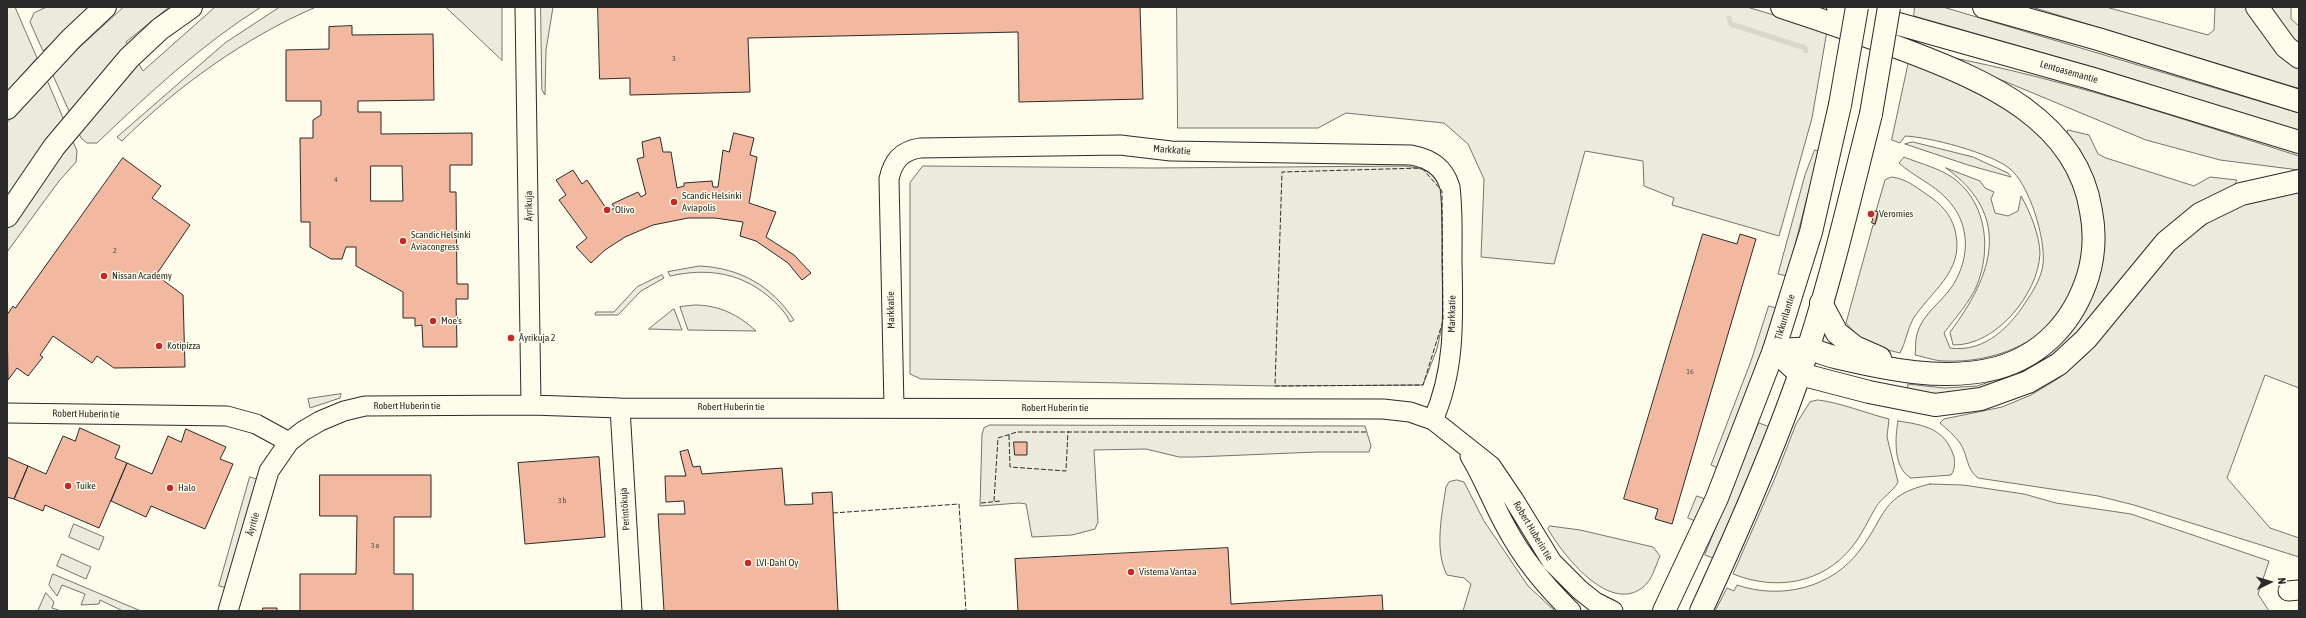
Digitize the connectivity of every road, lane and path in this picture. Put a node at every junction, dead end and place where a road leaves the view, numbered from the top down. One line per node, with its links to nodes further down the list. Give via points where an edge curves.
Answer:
1 (105, 7): 11 (main road)
2 (191, 7): 15 (main road, via 160,29 129,58 54,146)
3 (525, 7): 21 (street, Äyrikuja)
4 (1782, 7): 19 (main road, via 1866,35 1991,85 2050,129 2080,173 2089,196 2093,228 2089,272 2081,297 2051,339 1998,368 1974,373 1948,374)
5 (1838, 7): 13 (main road, Lentoasemantie, via 2090,78)
6 (1857, 7): 18 (main road, Tikkurilantie, bridge, via 1840,106 1811,232)
7 (1889, 7): 16 (main road, bridge, via 1871,114)
8 (1984, 7): 12 (main road)
9 (2257, 7): 10 (main road, via 2286,47)
10 (2299, 57)
11 (13, 100)
12 (2299, 101)
13 (2299, 142)
14 (2299, 181): 20 (main road, via 2241,194 2200,214 2166,242 2086,339 2059,364 2028,382 1981,399 1935,405 1869,392)
15 (7, 216)
16 (1821, 303): 17 (main road); 19 (main road, via 1837,333 1855,347)
17 (1807, 349): 18 (main road); 19 (main road); 20 (main road)
18 (1774, 350): 20 (main road); 32 (main road, Tikkurilantie, via 1718,498)
19 (1908, 371)
20 (1800, 374): 33 (main road, via 1736,534)
21 (531, 405): 23 (street, Robert Huberin tie); 27 (street, Robert Huberin tie, via 365,406 330,416)
22 (894, 407): 23 (street, Robert Huberin tie); 25 (street, Robert Huberin tie, via 1384,409 1410,412); 25 (street, Markkatie, via 889,178 896,160 902,153 920,148 1120,145 1171,151 1411,155 1437,165 1447,178 1451,197 1453,302 1452,352 1442,398)
23 (620, 408): 29 (street, Perintökuja)
24 (7, 412): 27 (street, Robert Huberin tie, via 227,416 256,424)
25 (1433, 420): 26 (street, Robert Huberin tie)
26 (1461, 441): 30 (street, Robert Huberin tie, via 1482,476 1505,527 1531,568); 31 (street, Robert Huberin tie, via 1491,466 1552,562 1585,594)
27 (289, 442): 28 (street, Äyritie, via 269,471)
28 (228, 611)
29 (632, 611)
30 (1571, 611)
31 (1613, 611)
32 (1664, 611)
33 (1701, 611)

